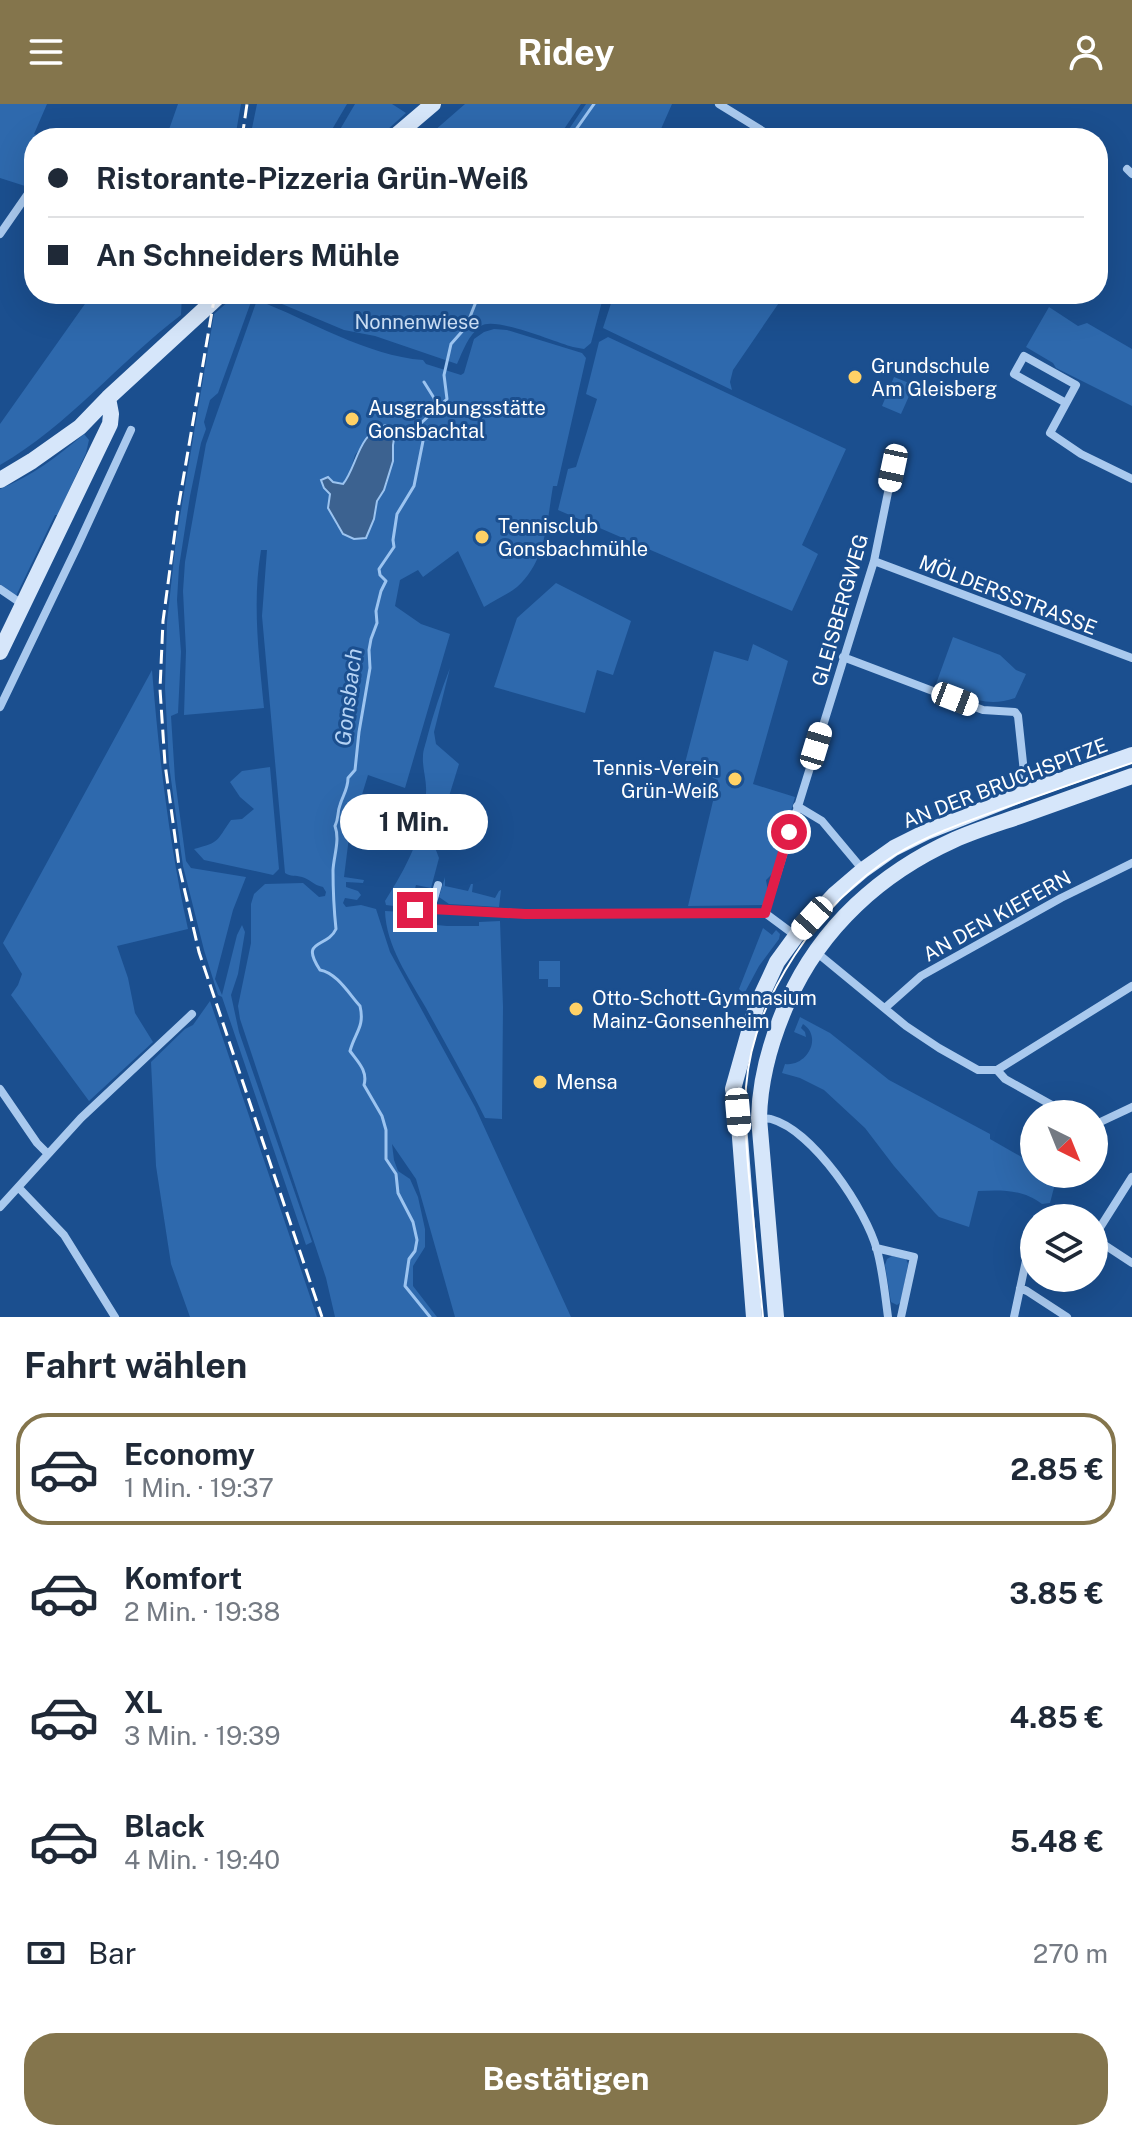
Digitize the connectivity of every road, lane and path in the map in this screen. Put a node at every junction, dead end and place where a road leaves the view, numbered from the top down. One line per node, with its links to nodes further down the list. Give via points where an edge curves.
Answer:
1 (433, 104): 3 (main road)
2 (719, 104): 4 (street)
3 (405, 128)
4 (758, 128)
5 (24, 199): 6 (street)
6 (0, 234)
7 (210, 304): 8 (main road)
8 (108, 398): 10 (main road); 12 (main road); 13 (main road, via 110,424)
9 (1066, 403): 9 (street, via 1076,385 1024,356 1014,374); 15 (street, via 1050,433)
10 (88, 420): 12 (main road); 13 (main road, via 95,437)
11 (131, 430): 23 (street)
12 (57, 443): 16 (main road)
13 (89, 464): 19 (main road)
14 (893, 468): 17 (street, GLEISBERGWEG)
15 (1132, 479)
16 (0, 480)
17 (874, 561): 21 (street, GLEISBERGWEG); 22 (street, MÖLDERSSTRASSE)
18 (0, 589): 19 (street)
19 (22, 604): 20 (main road)
20 (0, 652)
21 (843, 657): 26 (street, via 983,710 1015,712); 27 (street, GLEISBERGWEG)
22 (1132, 658)
23 (0, 707)
24 (1132, 755): 26 (main road, AN DER BRUCHSPITZE)
25 (1132, 776): 35 (main road, AN DER BRUCHSPITZE, via 926,853 858,902)
26 (1027, 792): 29 (main road, AN DER BRUCHSPITZE, via 926,832)
27 (797, 806): 29 (street, via 822,821); 33 (street, GLEISBERGWEG)
28 (1132, 863): 37 (street, AN DEN KIEFERN, via 921,976)
29 (863, 870): 34 (main road, AN DER BRUCHSPITZE)
30 (438, 885): 32 (street)
31 (409, 909): 32 (street)
32 (431, 909): 33 (street)
33 (765, 913): 34 (street)
34 (796, 936): 56 (main road, AN DER BRUCHSPITZE, via 756,1007 733,1089)
35 (816, 952): 37 (street); 43 (main road, AN DER BRUCHSPITZE, via 778,1023 764,1070)
36 (1132, 986): 39 (street)
37 (885, 1008): 39 (street, via 978,1070)
38 (192, 1014): 45 (street)
39 (997, 1070): 41 (street)
40 (0, 1089): 45 (street)
41 (1043, 1100)
42 (1132, 1107): 44 (street)
43 (759, 1118): 51 (street, via 772,1119 793,1132 821,1157 847,1189); 57 (main road, AN DER BRUCHSPITZE)
44 (1108, 1118)
45 (48, 1154): 47 (street)
46 (1132, 1177): 49 (street)
47 (19, 1188): 48 (street); 55 (street, via 64,1235)
48 (0, 1207)
49 (1108, 1216)
50 (1108, 1247): 52 (street)
51 (876, 1248): 58 (street); 59 (street, via 914,1257)
52 (1132, 1263)
53 (1020, 1288): 60 (street)
54 (1026, 1292): 61 (street)
55 (115, 1317)
56 (754, 1317)
57 (776, 1317)
58 (888, 1317)
59 (901, 1317)
60 (1014, 1317)
61 (1067, 1317)

